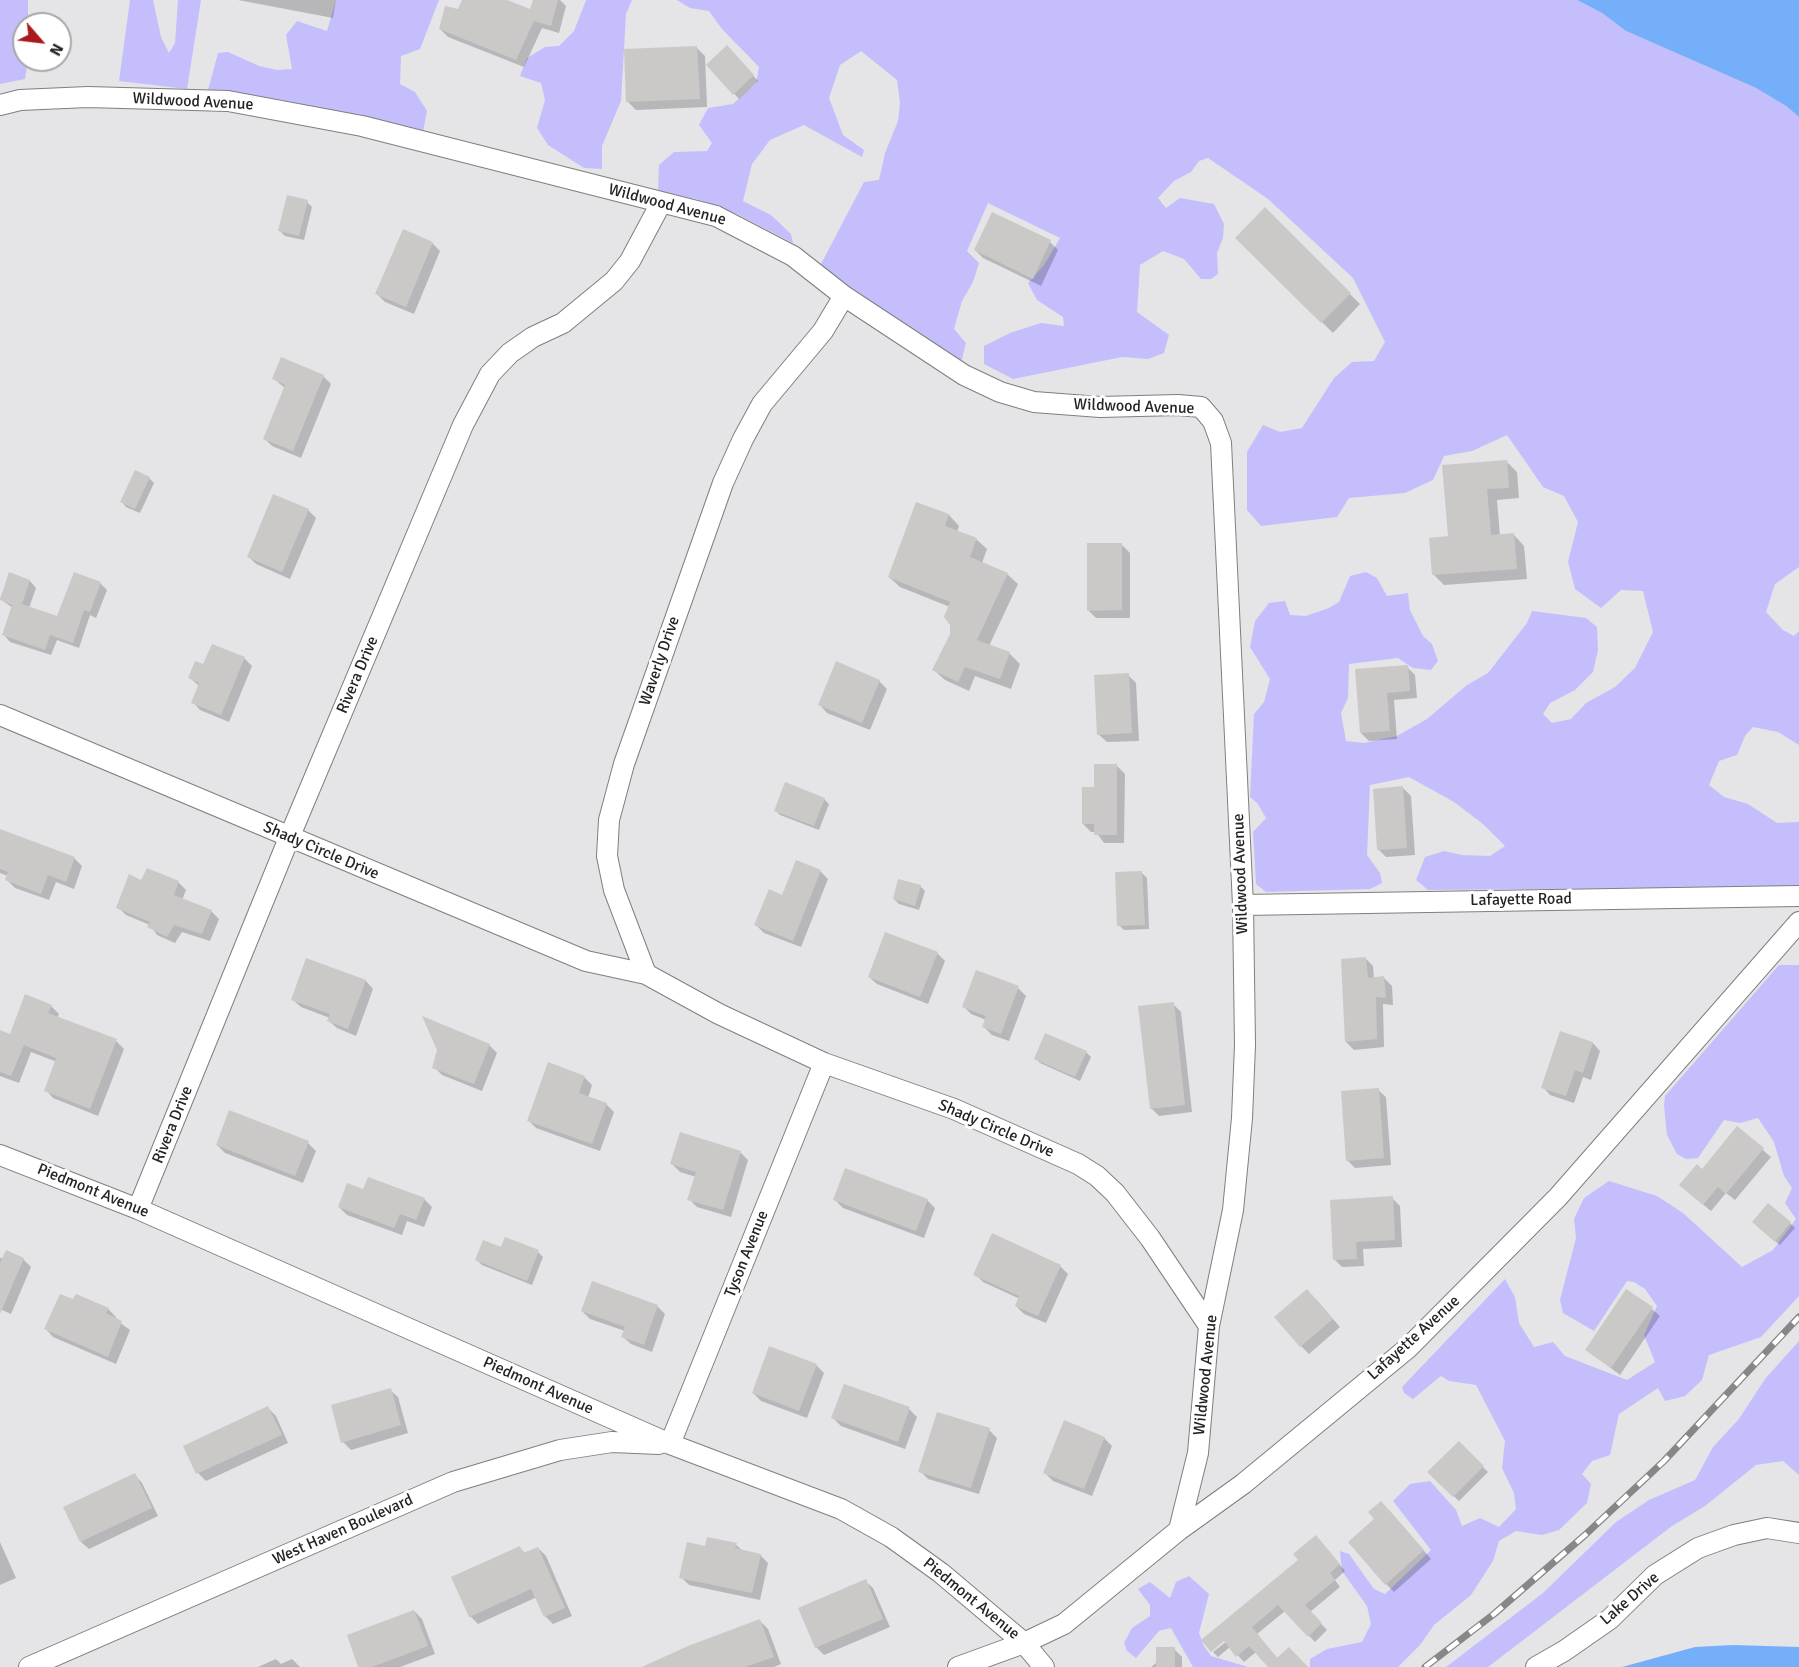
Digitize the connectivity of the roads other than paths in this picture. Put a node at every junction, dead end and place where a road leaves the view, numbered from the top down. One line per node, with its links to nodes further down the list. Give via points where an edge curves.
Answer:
1 (0, 105): 2 (street, Wildwood Avenue, via 20,100 88,97 228,101 362,126)
2 (661, 203): 3 (street, Wildwood Avenue, via 716,216 753,233 793,256); 5 (street, Rivera Drive, via 630,261 614,281 563,323 510,353 490,374 463,426)
3 (844, 296): 7 (street, Wildwood Avenue, via 964,375 1000,392 1034,402 1100,407 1201,407 1213,422 1221,443); 9 (street, Waverly Drive, via 823,331 762,404 735,457 624,764 609,820 607,856 614,890)
4 (0, 715): 5 (street, Shady Circle Drive)
5 (289, 838): 9 (street, Shady Circle Drive, via 586,962); 12 (street, Rivera Drive)
6 (1799, 896): 7 (street, Lafayette Road)
7 (1243, 905): 13 (street, Wildwood Avenue, via 1242,1118 1233,1210)
8 (1799, 922): 15 (street, Lafayette Avenue, via 1558,1197 1463,1295 1408,1348 1243,1484)
9 (646, 974): 10 (street, Shady Circle Drive, via 719,1014)
10 (824, 1063): 13 (street, Shady Circle Drive, via 954,1109 1097,1176 1150,1238); 14 (street, Tyson Avenue)
11 (0, 1155): 12 (street, Piedmont Avenue)
12 (138, 1209): 14 (street, Piedmont Avenue)
13 (1209, 1326): 15 (street, Wildwood Avenue, via 1198,1454)
14 (670, 1444): 17 (street, Piedmont Avenue, via 841,1509 891,1537 942,1573); 18 (street, West Haven Boulevard, via 612,1443 560,1450 453,1482)
15 (1179, 1530): 17 (street, Lafayette Avenue, via 1064,1624)
16 (1799, 1533): 21 (street, Lake Drive, via 1767,1528 1698,1548 1655,1575 1610,1619)
17 (1024, 1643): 19 (street, Lafayette Avenue); 20 (street, Piedmont Avenue)
18 (29, 1667)
19 (958, 1667)
20 (1044, 1667)
21 (1536, 1667)

